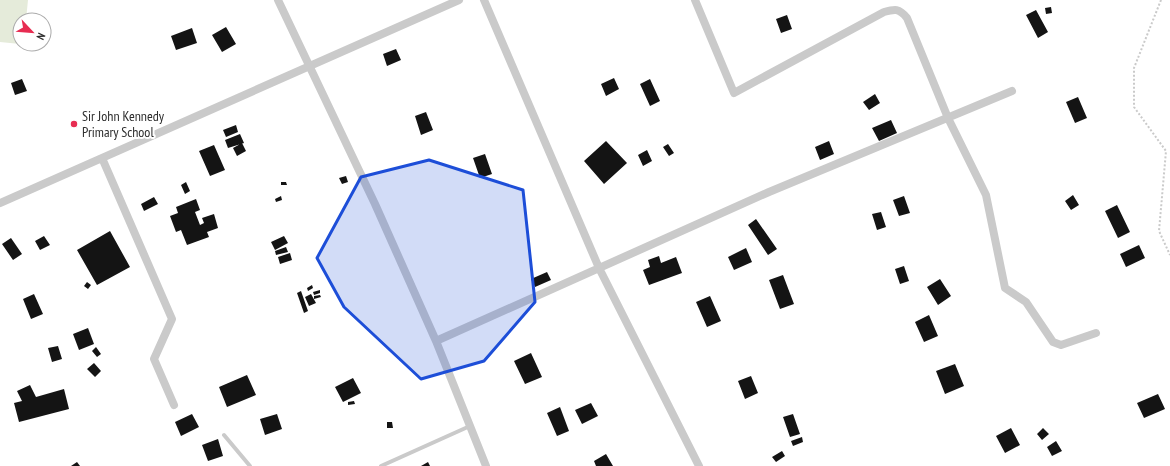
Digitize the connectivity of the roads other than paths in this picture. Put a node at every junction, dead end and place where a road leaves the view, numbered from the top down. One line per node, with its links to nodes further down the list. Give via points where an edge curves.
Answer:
1 (278, 0): 5 (street)
2 (459, 0): 5 (street)
3 (484, 0): 10 (street)
4 (695, 0): 7 (street, via 734,93 884,12 894,9 902,12 907,18)
5 (309, 66): 8 (street); 12 (street, via 375,204)
6 (1012, 91): 7 (street)
7 (948, 118): 10 (street, via 769,192); 11 (street, via 986,195 1005,288 1026,302 1053,342 1061,345)
8 (102, 158): 9 (street); 13 (street, via 172,319 154,359)
9 (0, 203)
10 (599, 268): 12 (street); 19 (street)
11 (1096, 333)
12 (436, 341): 14 (street)
13 (174, 405)
14 (470, 426): 17 (lane); 18 (street)
15 (224, 435): 16 (lane)
16 (250, 466)
17 (381, 466)
18 (486, 466)
19 (699, 466)

